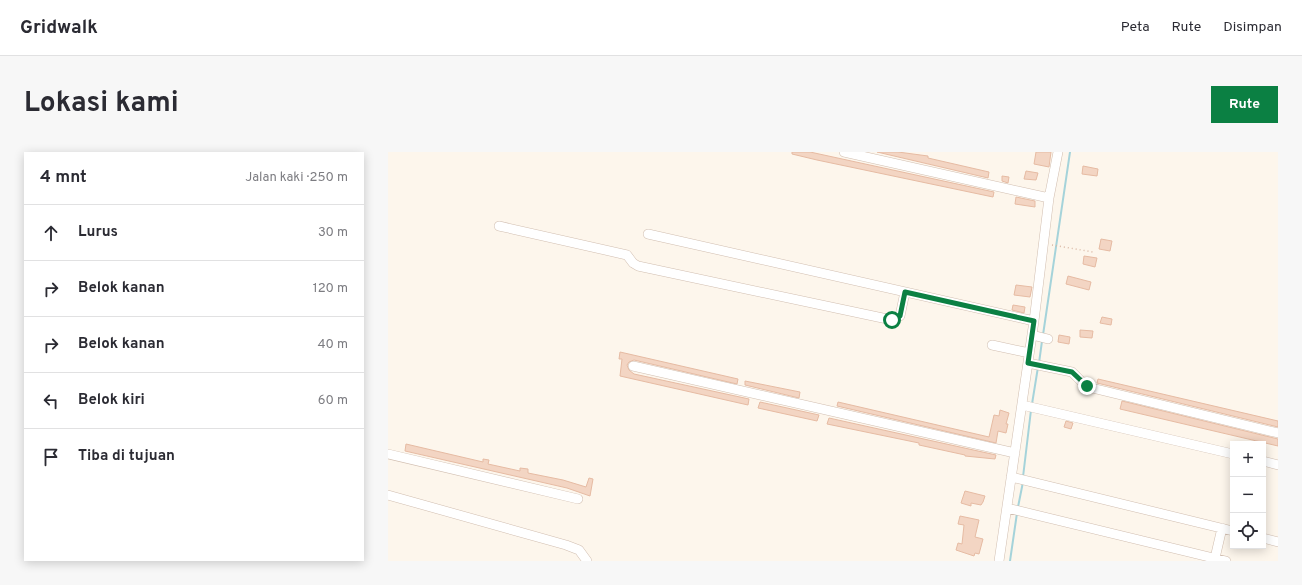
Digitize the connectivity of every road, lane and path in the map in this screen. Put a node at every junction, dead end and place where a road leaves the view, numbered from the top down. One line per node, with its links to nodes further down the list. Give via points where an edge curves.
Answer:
1 (844, 152): 3 (street)
2 (1058, 152): 3 (street)
3 (1049, 198): 9 (street)
4 (499, 226): 8 (street, via 627,254 638,266 892,320 900,316)
5 (648, 234): 8 (street)
6 (1048, 244): 7 (path)
7 (1093, 252)
8 (905, 292): 9 (street)
9 (1034, 321): 11 (street, via 1041,337)
10 (992, 345): 11 (street)
11 (1029, 353): 12 (street)
12 (1030, 364): 14 (street); 15 (street, via 1072,372 1085,385 1092,388)
13 (633, 366): 16 (street)
14 (1024, 406): 16 (street); 17 (street)
15 (1278, 433)
16 (1015, 453): 21 (street)
17 (1230, 453)
18 (388, 454): 23 (street)
19 (1266, 462): 20 (street)
20 (1278, 465)
21 (1019, 479): 24 (street); 25 (street)
22 (388, 495): 30 (street, via 566,545 579,550)
23 (578, 499)
24 (1010, 509): 29 (street); 31 (street)
25 (1222, 528): 26 (street); 29 (street)
26 (1230, 530)
27 (1266, 539): 28 (street)
28 (1278, 542)
29 (1215, 558): 32 (street)
30 (587, 561)
31 (999, 561)
32 (1226, 561)

